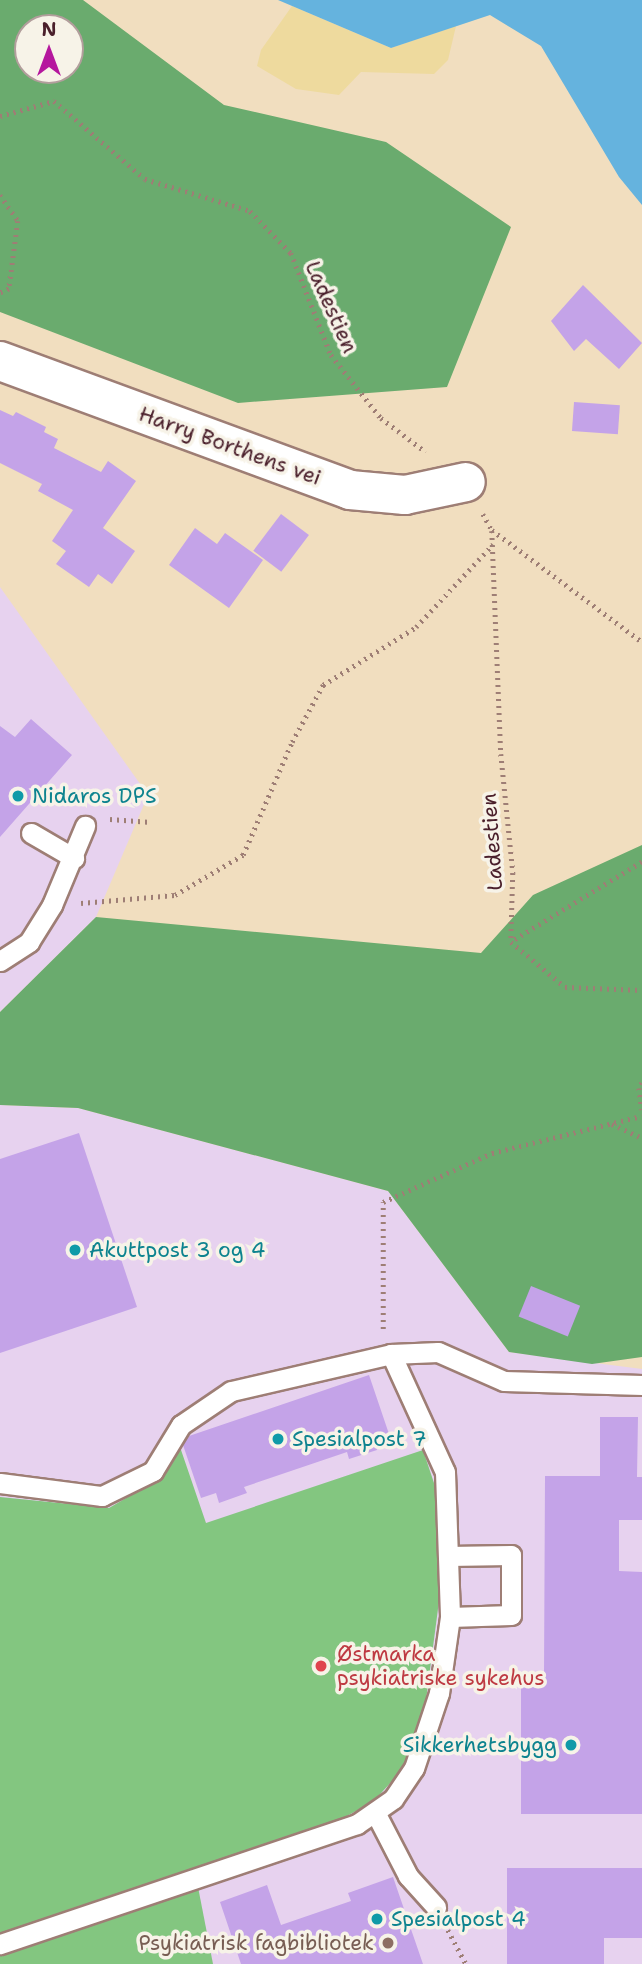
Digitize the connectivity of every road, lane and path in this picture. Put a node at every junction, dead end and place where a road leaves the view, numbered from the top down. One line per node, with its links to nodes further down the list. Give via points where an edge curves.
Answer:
1 (0, 116): 5 (path, Ladestien, via 54,101 145,179 250,211 291,253 331,355 381,418)
2 (0, 195): 3 (path, via 18,221 9,289)
3 (0, 293)
4 (0, 361): 5 (street, Harry Borthens vei, via 350,490 405,495)
5 (466, 482): 6 (path, Ladestien)
6 (492, 530): 7 (path, Ladestien); 8 (path, Ladestien)
7 (493, 544): 14 (path, via 416,627 323,685 292,742 243,855 175,895); 15 (path, Ladestien, via 501,754 513,873)
8 (642, 642)
9 (151, 822): 10 (path, via 104,818)
10 (85, 827): 12 (lane)
11 (30, 833): 12 (lane)
12 (74, 858): 14 (lane)
13 (642, 862): 15 (path)
14 (52, 905): 16 (lane, via 29,942)
15 (511, 942): 17 (path, via 565,987)
16 (0, 961)
17 (642, 990)
18 (642, 1083): 19 (path)
19 (642, 1111)
20 (642, 1116): 21 (path)
21 (612, 1124): 22 (path); 23 (path, via 492,1153 383,1202)
22 (642, 1138)
23 (387, 1355): 24 (lane, via 438,1352 504,1381); 25 (lane, via 231,1391 181,1425 153,1471 102,1496); 26 (lane, via 444,1472)
24 (642, 1385)
25 (0, 1483)
26 (448, 1556): 27 (lane); 27 (lane, via 511,1555 511,1615)
27 (450, 1617): 28 (lane, via 439,1693 414,1768 393,1799)
28 (374, 1812): 29 (lane, via 408,1875); 30 (lane, via 358,1824)
29 (436, 1907): 31 (path)
30 (0, 1944)
31 (466, 1964)

